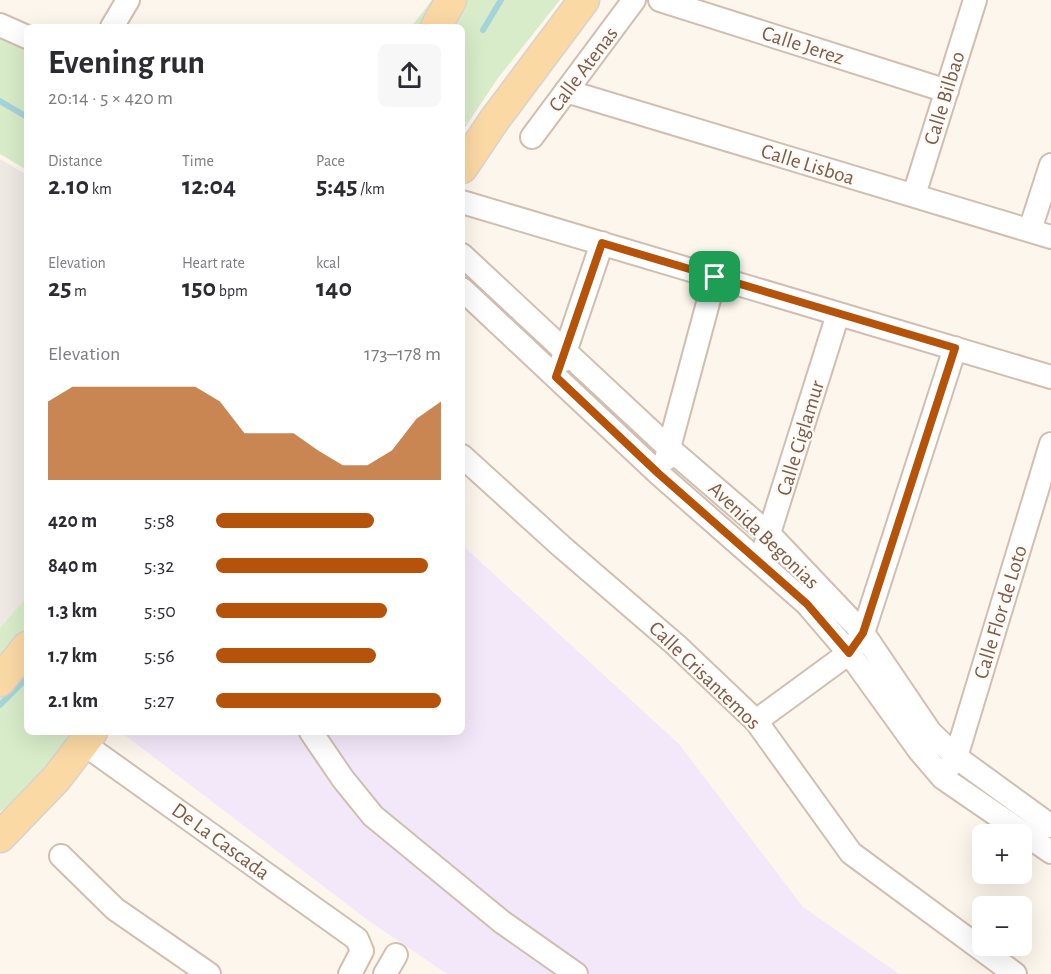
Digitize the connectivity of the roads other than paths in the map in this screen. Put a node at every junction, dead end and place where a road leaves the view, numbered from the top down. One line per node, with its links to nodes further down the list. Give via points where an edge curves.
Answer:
1 (128, 0): 7 (street)
2 (451, 0): 8 (main road)
3 (584, 0): 14 (main road)
4 (634, 0): 11 (street, Calle Atenas)
5 (660, 0): 12 (street, Calle Jerez)
6 (975, 0): 12 (street, Calle Bilbao)
7 (114, 24)
8 (437, 24)
9 (0, 25): 10 (street)
10 (24, 36)
11 (566, 91): 13 (street, Calle Atenas); 16 (street, Calle Lisboa)
12 (947, 91): 16 (street, Calle Bilbao)
13 (532, 137)
14 (465, 164)
15 (1051, 165): 18 (street)
16 (914, 195): 18 (street, Calle Lisboa)
17 (465, 203): 19 (street)
18 (1041, 234)
19 (602, 243): 21 (street); 25 (street)
20 (465, 258): 25 (street, Avenida Begonias)
21 (715, 277): 23 (street); 29 (street)
22 (465, 292): 26 (street, Avenida Begonias)
23 (838, 314): 24 (street); 32 (street, Calle Ciglamur)
24 (955, 348): 27 (street); 34 (street)
25 (566, 350): 26 (street); 29 (street, Avenida Begonias)
26 (556, 377): 31 (street, Avenida Begonias)
27 (1051, 377)
28 (1051, 444): 41 (street, Calle Flor de Loto)
29 (670, 448): 31 (street); 32 (street, Avenida Begonias)
30 (465, 459): 38 (street, Calle Crisantemos)
31 (659, 474): 33 (street, Avenida Begonias)
32 (771, 536): 33 (street, Calle Ciglamur); 34 (street, Avenida Begonias)
33 (758, 561): 36 (street, Avenida Begonias, via 807,604)
34 (863, 633): 36 (street); 41 (street, Avenida Begonias, via 930,732)
35 (24, 651): 37 (main road)
36 (849, 653): 38 (street); 42 (street, Avenida Begonias)
37 (0, 681)
38 (756, 721): 52 (street, Calle Crisantemos, via 851,853)
39 (313, 735): 51 (street, via 373,816 502,922)
40 (88, 738): 44 (main road, via 56,779); 49 (street, De La Cascada, via 357,939 362,951)
41 (956, 757): 42 (street, Calle Flor de Loto); 43 (street, Avenida Begonias)
42 (943, 778): 45 (street, Avenida Begonias)
43 (1051, 826)
44 (0, 837)
45 (1051, 852)
46 (61, 856): 48 (street, via 115,909)
47 (396, 955): 50 (street)
48 (208, 974)
49 (350, 974)
50 (385, 974)
51 (576, 974)
52 (1015, 974)

